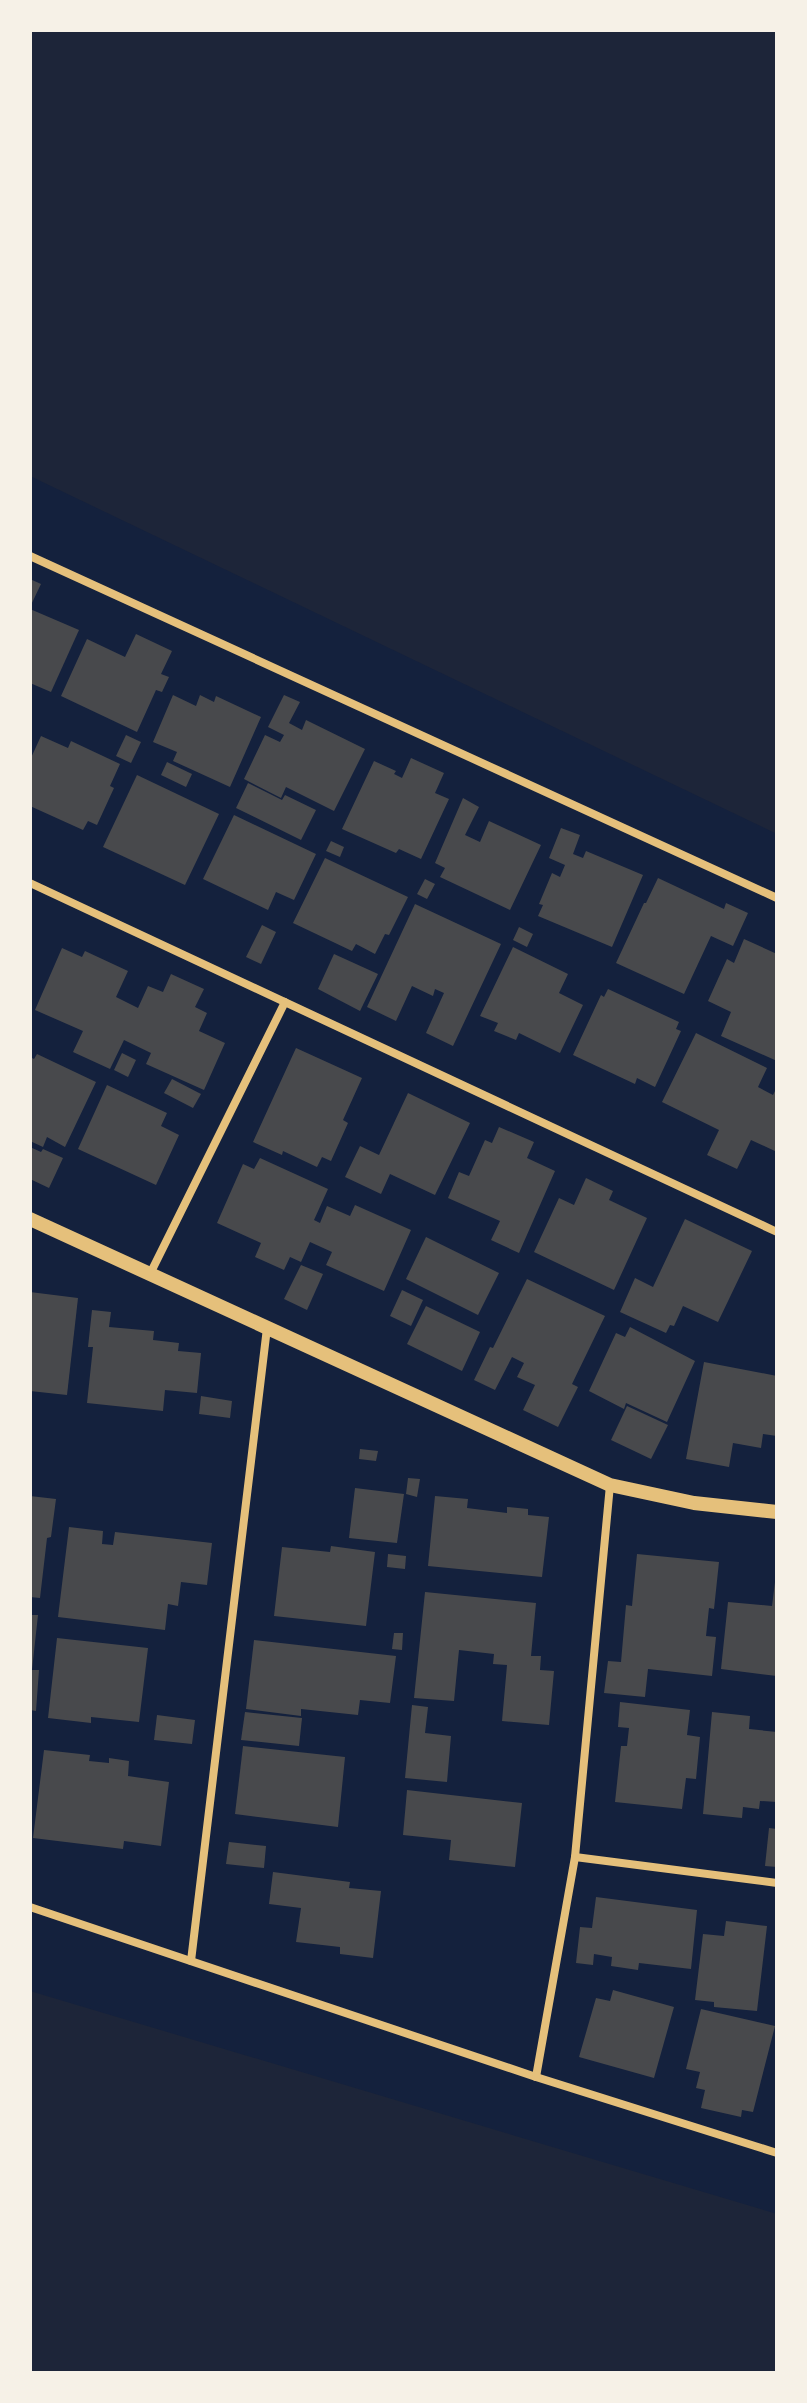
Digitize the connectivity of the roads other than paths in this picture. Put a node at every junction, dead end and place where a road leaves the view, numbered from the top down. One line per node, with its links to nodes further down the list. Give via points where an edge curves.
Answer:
1 (30, 556): 3 (street)
2 (30, 883): 4 (street)
3 (777, 898)
4 (285, 1002): 6 (street); 7 (street)
5 (30, 1219): 7 (street)
6 (777, 1232)
7 (150, 1275): 8 (street)
8 (267, 1328): 9 (street); 14 (street)
9 (610, 1485): 10 (street, via 694,1503); 11 (street)
10 (777, 1512)
11 (575, 1857): 12 (street); 15 (street)
12 (777, 1883)
13 (30, 1907): 14 (street)
14 (191, 1961): 15 (street)
15 (536, 2077): 16 (street)
16 (777, 2153)

